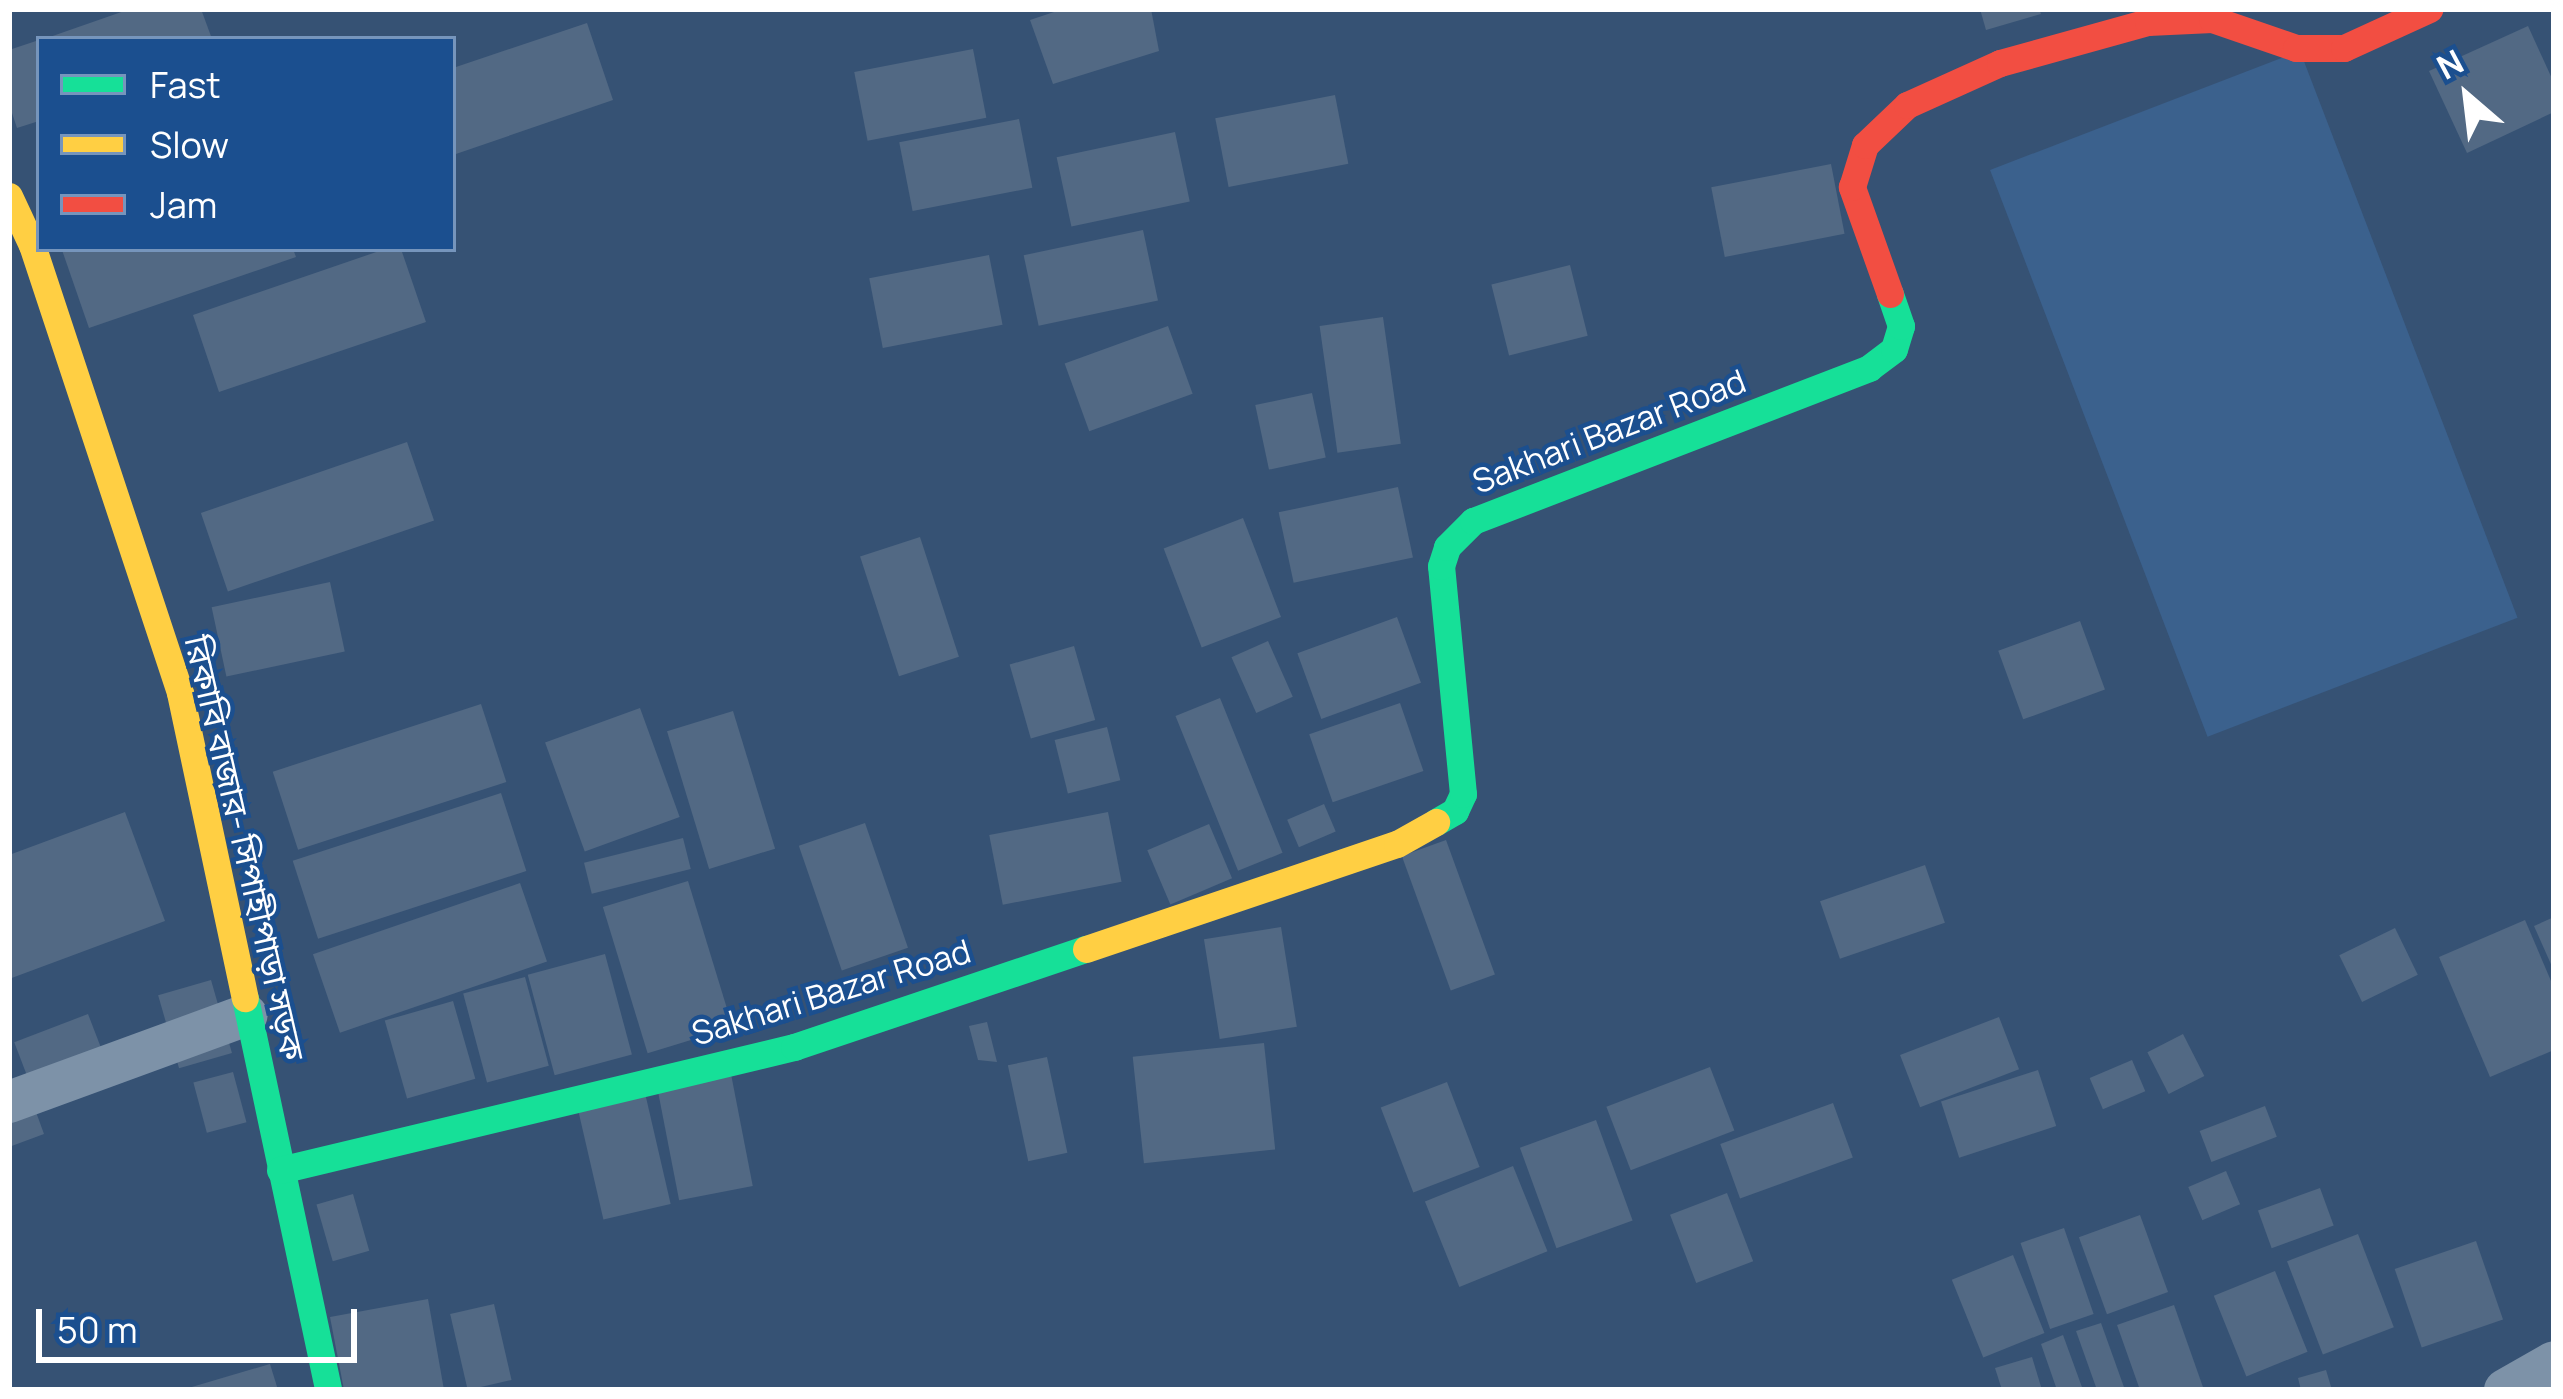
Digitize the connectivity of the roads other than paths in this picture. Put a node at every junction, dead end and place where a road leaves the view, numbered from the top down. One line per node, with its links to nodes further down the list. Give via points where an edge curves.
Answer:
1 (2429, 9): 5 (street, Sakhari Bazar Road, via 2344,49 2296,48 2212,19 2148,22 2000,62 1907,105 1865,145 1852,188 1901,326 1894,349 1869,368 1473,521 1447,547 1441,566 1463,794 1455,811 1397,844 794,1047)
2 (9, 196): 3 (street, রিকাবি বাজার- সিপাহীপাড়া সড়ক, via 179,693)
3 (247, 1015): 4 (street); 5 (street, রিকাবি বাজার- সিপাহীপাড়া সড়ক)
4 (9, 1102)
5 (280, 1170): 7 (street, রিকাবি বাজার- সিপাহীপাড়া সড়ক)
6 (2554, 1362): 8 (street)
7 (328, 1390)
8 (2505, 1390)

